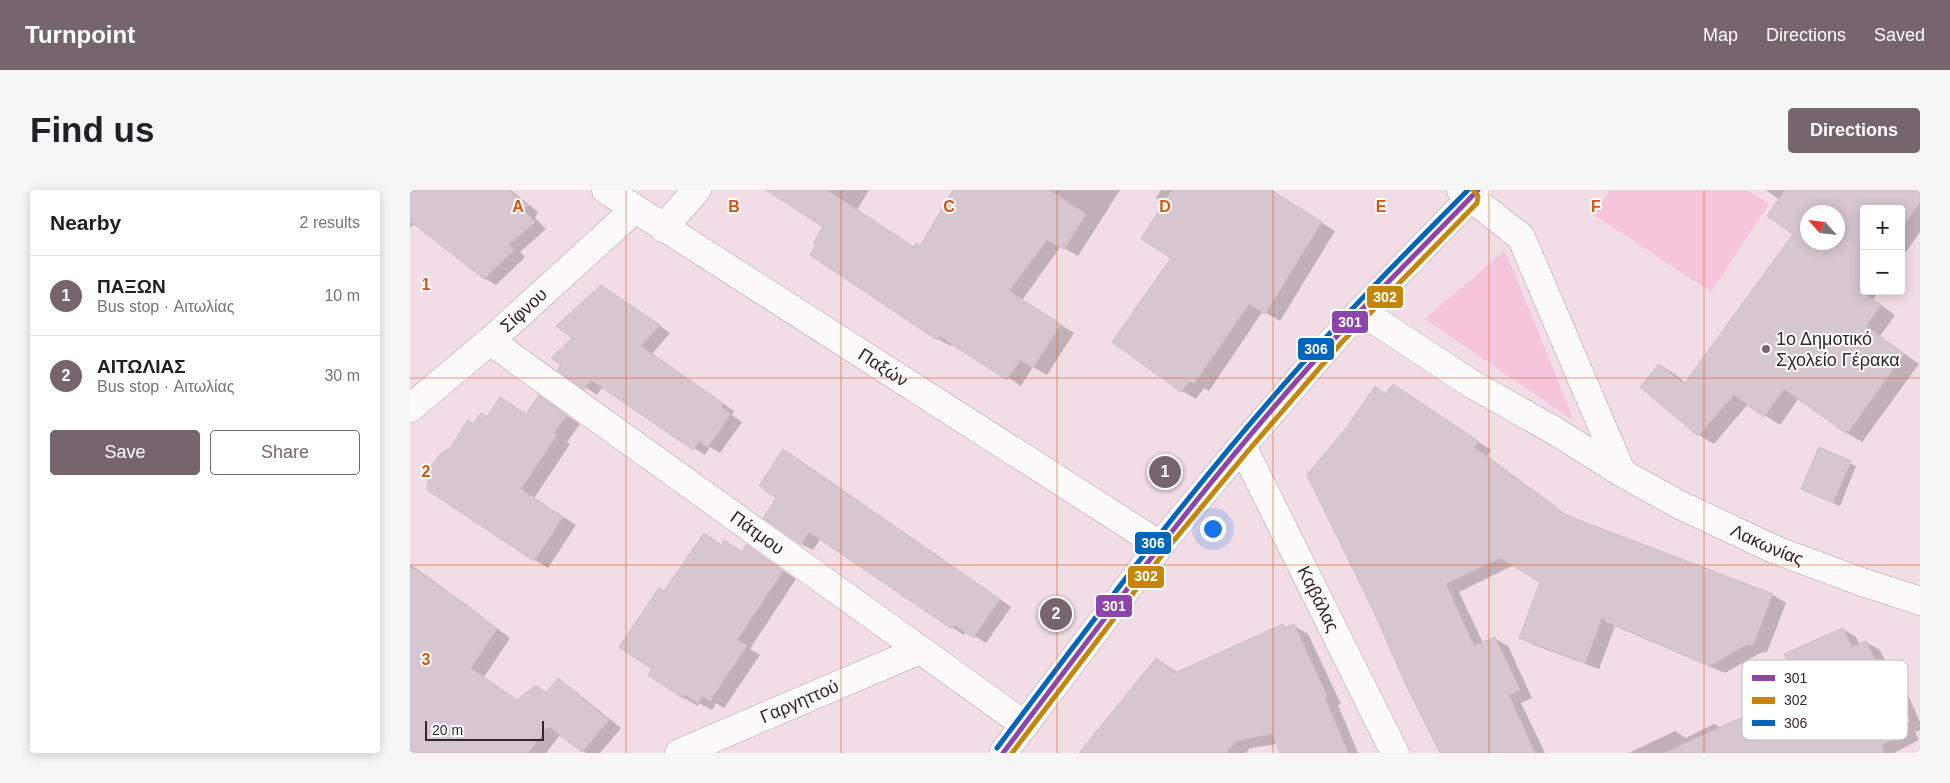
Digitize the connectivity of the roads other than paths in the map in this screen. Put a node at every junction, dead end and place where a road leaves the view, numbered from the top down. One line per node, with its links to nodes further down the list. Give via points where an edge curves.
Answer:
1 (606, 190): 4 (street, Παξών)
2 (697, 190): 5 (street)
3 (1470, 193): 6 (street); 10 (street, via 1521,237)
4 (635, 209): 5 (street, Παξών); 7 (street, Σίφνου)
5 (663, 228): 11 (street, Παξών)
6 (1361, 310): 9 (street); 10 (street, Λακωνίας, via 1470,383)
7 (490, 341): 8 (street, Σίφνου); 13 (street, Πάτμου)
8 (410, 408)
9 (1242, 446): 11 (street); 17 (street, Καβάλας)
10 (1622, 473): 12 (street, Λακωνίας, via 1680,505 1776,550)
11 (1160, 545): 14 (street)
12 (1920, 601)
13 (920, 650): 14 (street, Πάτμου); 15 (street, Γαργηττού)
14 (1024, 725): 16 (street)
15 (679, 753)
16 (1003, 753)
17 (1395, 753)

